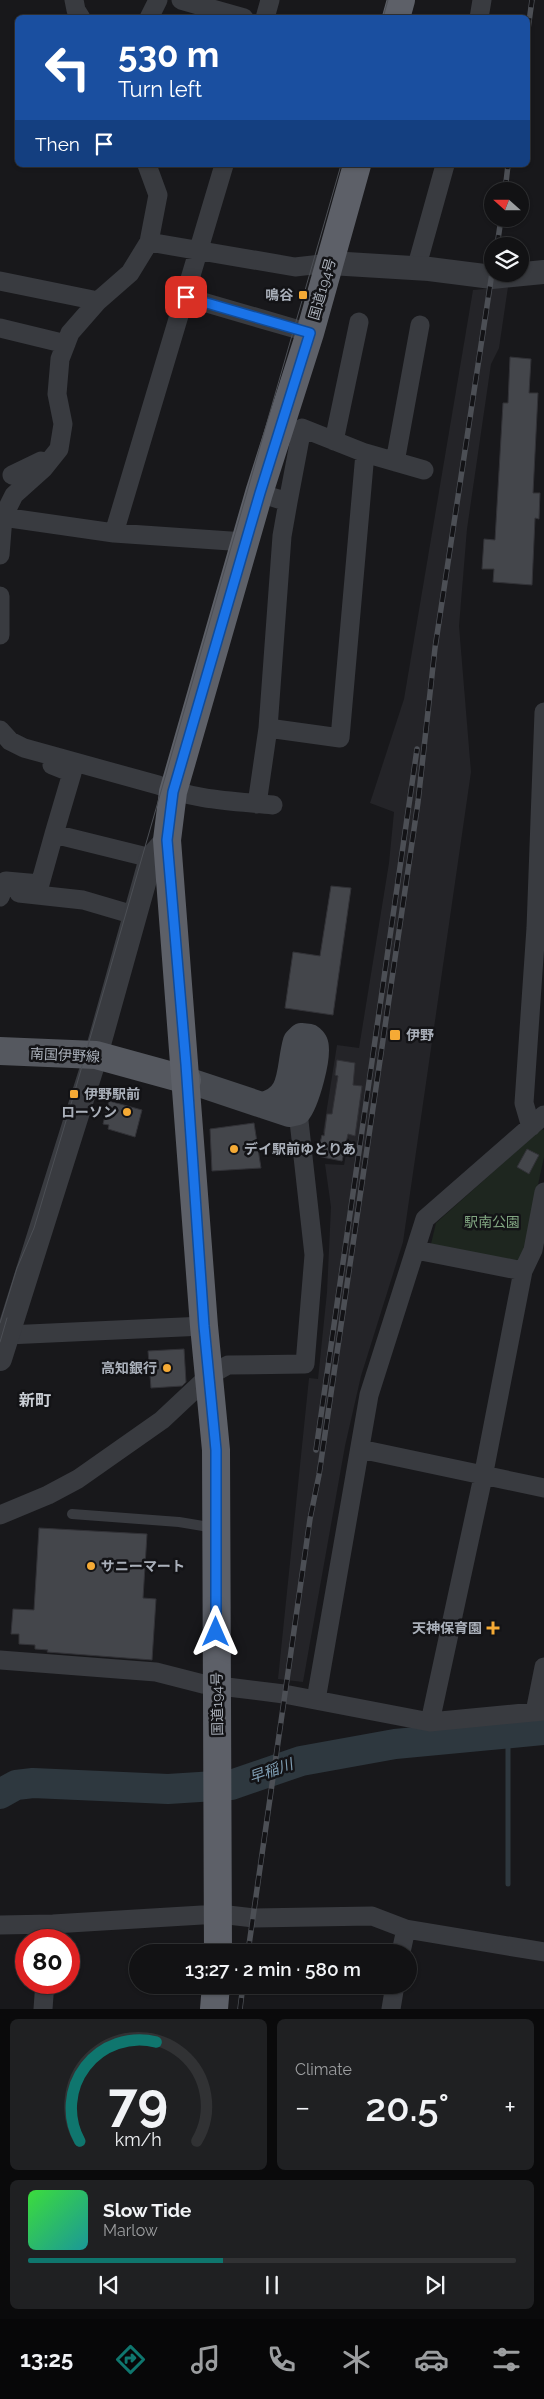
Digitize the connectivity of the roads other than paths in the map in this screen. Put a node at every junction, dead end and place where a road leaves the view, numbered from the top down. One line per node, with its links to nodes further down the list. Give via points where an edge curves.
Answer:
1 (74, 0): 7 (street)
2 (158, 0): 8 (street)
3 (181, 0): 9 (street)
4 (270, 0): 10 (street)
5 (401, 0): 11 (highway)
6 (482, 0): 12 (street)
7 (79, 15)
8 (150, 15)
9 (234, 15)
10 (266, 15)
11 (397, 15)
12 (480, 15)
13 (148, 167): 17 (street, via 158,195)
14 (223, 167): 18 (street)
15 (355, 167): 19 (highway, 国道194号)
16 (445, 167): 23 (street)
17 (149, 242): 18 (street); 27 (street, via 130,272)
18 (200, 250): 19 (street, via 295,267); 26 (street)
19 (330, 263): 23 (street); 31 (highway, 国道194号)
20 (484, 263): 23 (street)
21 (529, 265): 22 (street)
22 (544, 266)
23 (423, 269): 24 (street, via 492,277)
24 (544, 272)
25 (0, 281): 27 (street)
26 (186, 297): 31 (street); 42 (street)
27 (98, 301): 32 (street, via 70,334)
28 (359, 322): 33 (street)
29 (420, 325): 36 (street)
30 (0, 328): 32 (street)
31 (310, 333): 39 (highway, 国道194号)
32 (66, 344): 34 (street, via 60,359 57,394 64,424)
33 (334, 440): 35 (street); 40 (street, via 302,428)
34 (58, 449): 38 (street); 41 (street, via 42,469 14,494)
35 (365, 453): 36 (street); 48 (street, via 340,738)
36 (394, 462): 37 (street)
37 (424, 470)
38 (12, 476)
39 (260, 493): 40 (street); 43 (highway, 国道194号)
40 (288, 502): 48 (street, via 282,536)
41 (3, 517): 42 (street); 44 (street)
42 (114, 533): 43 (street)
43 (245, 542): 51 (highway, 国道194号)
44 (0, 556)
45 (0, 596): 46 (street)
46 (0, 635)
47 (544, 712): 56 (street)
48 (268, 728): 51 (street, via 265,805)
49 (0, 730): 50 (street, via 10,742)
50 (24, 748): 51 (street); 52 (street, via 36,758 72,772)
51 (173, 792): 53 (highway, 国道194号)
52 (54, 834): 53 (street); 54 (street, via 40,884 6,881)
53 (159, 849): 55 (street); 59 (highway, 国道194号)
54 (2, 892): 55 (street, via 83,900)
55 (134, 915): 58 (street)
56 (540, 929): 62 (street, via 524,1103)
57 (0, 1051): 58 (main road, 南国伊野線)
58 (96, 1055): 59 (main road, 南国伊野線); 67 (street)
59 (187, 1080): 60 (main road); 68 (highway, 国道194号)
60 (262, 1105): 61 (main road, via 290,1114); 61 (main road, via 276,1102 285,1093 296,1040 301,1036 310,1037 316,1052 308,1092)
61 (298, 1112): 70 (street, via 314,1254 305,1364 228,1365)
62 (538, 1121): 64 (street, via 425,1219)
63 (544, 1192): 65 (street)
64 (416, 1250): 66 (street); 71 (street, via 369,1395)
65 (538, 1251): 66 (street)
66 (523, 1271): 72 (street)
67 (6, 1320): 68 (street); 69 (street)
68 (204, 1326): 70 (highway, 国道194号)
69 (0, 1359)
70 (210, 1375): 75 (street, via 162,1420 78,1479 48,1496); 76 (highway, 国道194号, via 216,1450)
71 (360, 1449): 72 (street); 80 (street)
72 (483, 1476): 73 (street); 82 (street)
73 (544, 1488)
74 (72, 1514): 76 (lane)
75 (0, 1515)
76 (215, 1528): 79 (highway, 国道194号)
77 (0, 1660): 79 (street, via 156,1672)
78 (544, 1667): 81 (street)
79 (216, 1685): 80 (street); 83 (highway, 国道194号)
80 (316, 1700): 82 (street)
81 (540, 1712): 82 (street)
82 (430, 1722)
83 (218, 1915): 86 (street); 87 (street, via 254,1918 372,1916); 88 (highway, 国道194号)
84 (0, 1925): 85 (street)
85 (28, 1929)
86 (79, 1929)
87 (406, 1929): 89 (street); 90 (street)
88 (218, 1944)
89 (403, 1944)
90 (544, 1952)
91 (44, 1994): 94 (street)
92 (215, 1994): 95 (highway)
93 (394, 1994): 96 (street)
94 (42, 2009)
95 (214, 2009)
96 (391, 2009)

